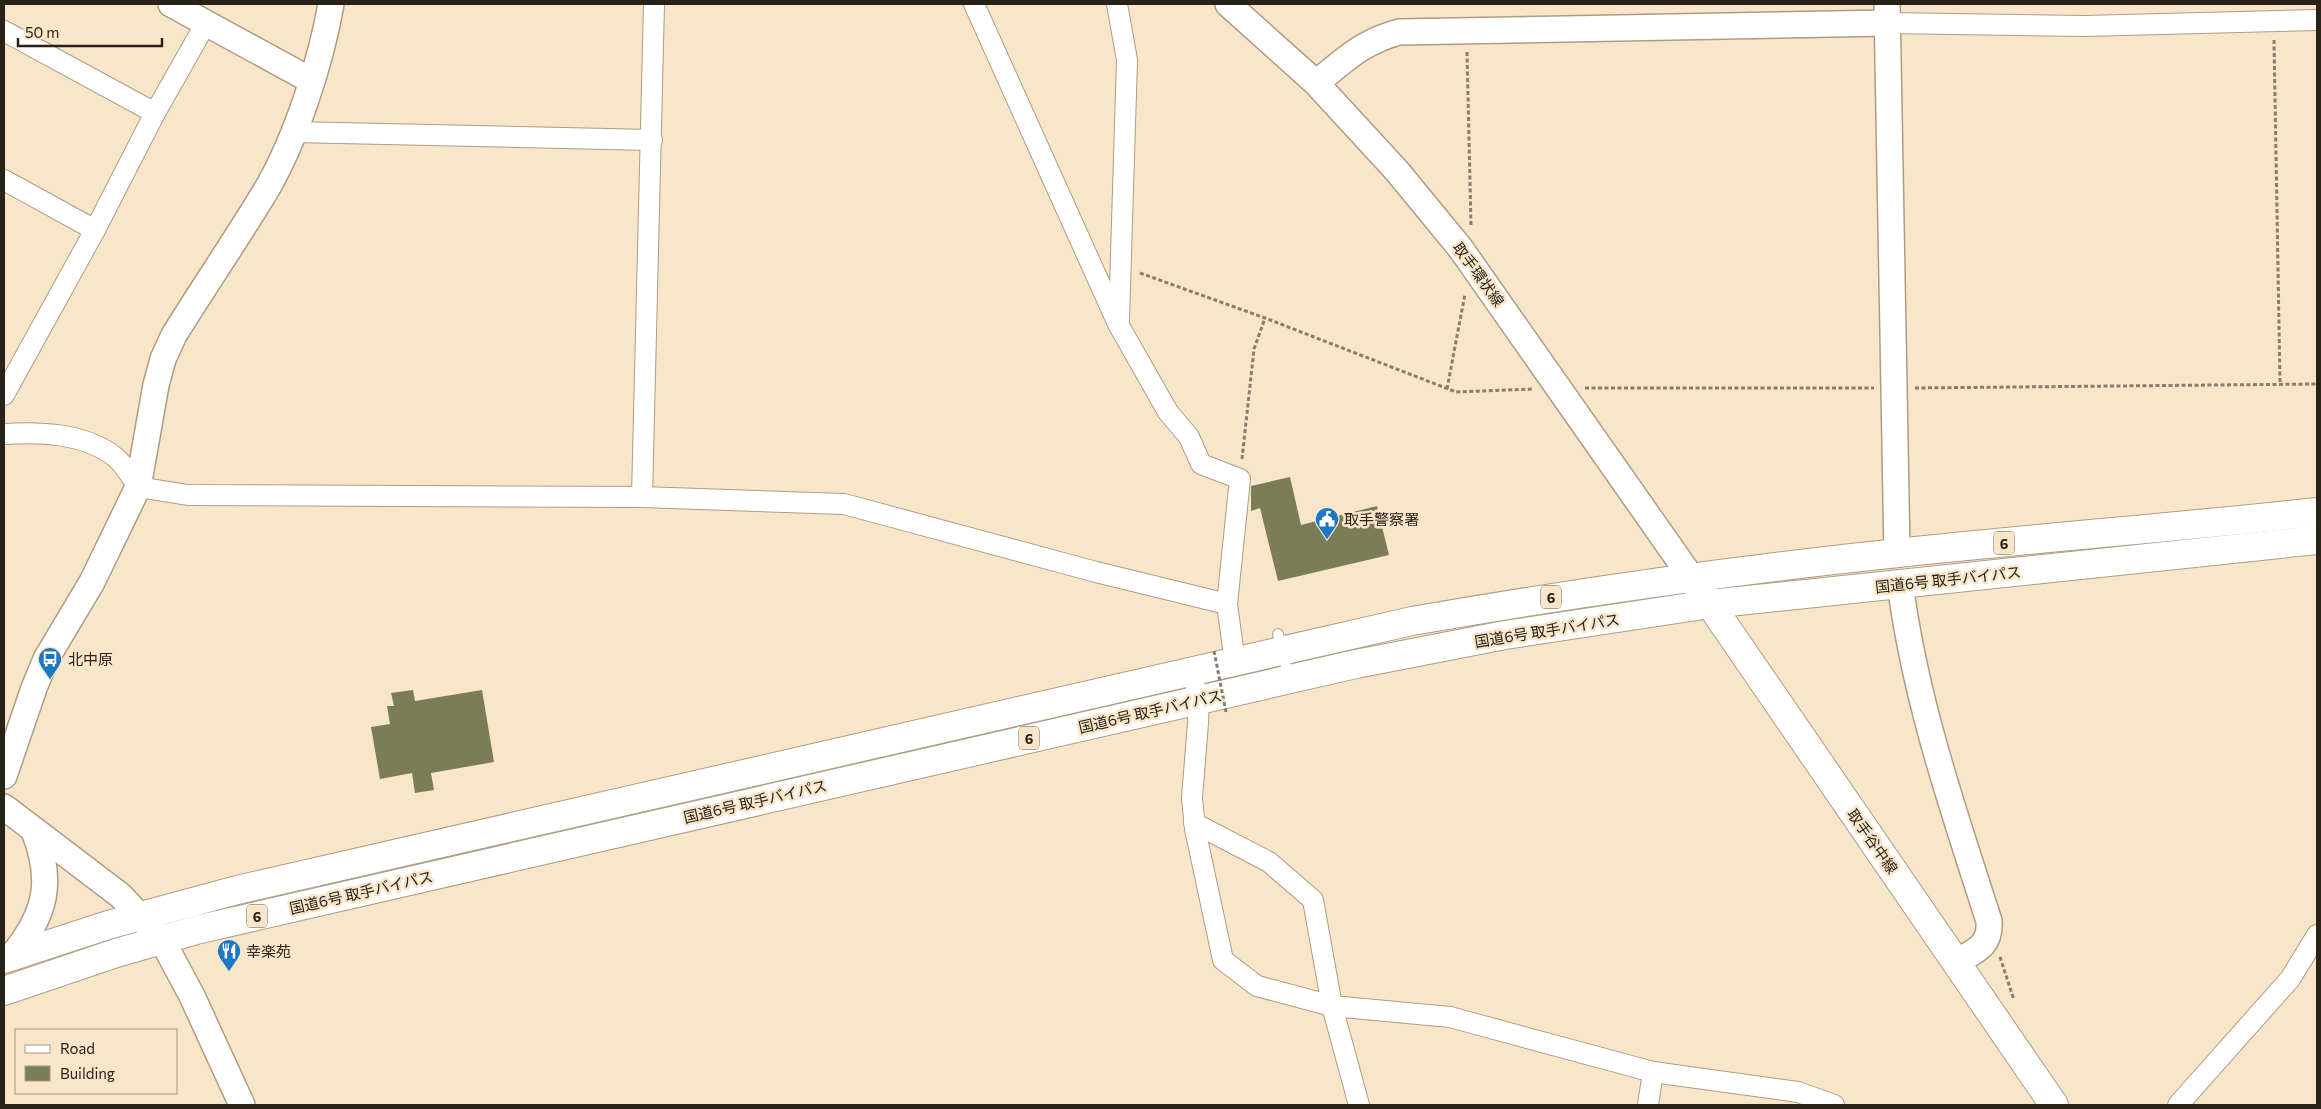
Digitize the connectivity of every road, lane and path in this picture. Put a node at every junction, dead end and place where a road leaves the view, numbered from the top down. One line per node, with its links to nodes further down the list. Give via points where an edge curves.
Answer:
1 (331, 4): 13 (street)
2 (654, 4): 17 (street)
3 (974, 4): 23 (street)
4 (1117, 4): 21 (street, via 1127,60)
5 (1228, 4): 14 (street, 取手環状線)
6 (180, 6): 10 (street)
7 (1887, 13): 9 (street, via 2085,26); 12 (street); 27 (street)
8 (2317, 20): 9 (street)
9 (2274, 21): 24 (path)
10 (206, 23): 13 (street); 15 (street)
11 (4, 31): 15 (street)
12 (1467, 31): 14 (street, via 1399,32 1377,38); 20 (path)
13 (312, 81): 16 (street)
14 (1316, 83): 20 (street, 取手環状線, via 1397,171)
15 (155, 113): 19 (street)
16 (293, 132): 17 (street); 32 (street, via 269,185 174,335 163,359)
17 (652, 140): 33 (street)
18 (4, 180): 19 (street)
19 (95, 230): 29 (street)
20 (1471, 263): 26 (street, 取手環状線); 28 (path)
21 (1120, 267): 22 (path); 23 (street)
22 (1265, 318): 28 (path); 31 (path, via 1254,349)
23 (1118, 324): 31 (street, via 1168,412 1189,437 1201,464)
24 (2280, 384): 25 (path); 27 (path)
25 (2317, 384)
26 (1560, 388): 27 (path); 28 (path, via 1456,392); 37 (street, 取手環状線)
27 (1894, 388): 36 (street)
28 (1447, 389)
29 (4, 395)
30 (4, 434): 32 (street, via 30,433 93,444 115,457)
31 (1240, 479): 39 (street)
32 (138, 487): 33 (street, via 188,495); 47 (street, via 92,582 46,659)
33 (642, 497): 39 (street, via 844,504)
34 (2317, 512): 36 (main road, 国道6号 取手バイパス / 6)
35 (2317, 540): 38 (main road, 国道6号 取手バイパス / 6)
36 (1898, 553): 37 (main road, 国道6号 取手バイパス / 6)
37 (1691, 577): 40 (main road, 取手谷中線); 41 (main road, 国道6号 取手バイパス / 6)
38 (1900, 584): 40 (main road, 国道6号 取手バイパス / 6); 52 (street, via 1931,739 1989,921)
39 (1227, 604): 42 (street)
40 (1710, 604): 44 (main road, 国道6号 取手バイパス / 6, via 1505,635); 56 (main road, 取手谷中線)
41 (1280, 643): 42 (main road, 国道6号 取手バイパス / 6); 44 (lane)
42 (1225, 657): 43 (main road, 国道6号 取手バイパス / 6); 46 (path, bridge)
43 (1193, 672): 45 (street); 51 (main road, 国道6号 取手バイパス / 6, via 246,888)
44 (1289, 679): 45 (main road, 国道6号 取手バイパス / 6)
45 (1199, 700): 49 (street, via 1192,798); 54 (main road, 国道6号 取手バイパス / 6)
46 (1226, 712)
47 (4, 776)
48 (4, 807): 50 (street)
49 (1194, 823): 59 (street, via 1269,862 1313,900); 59 (street, via 1223,960 1257,986)
50 (34, 831): 51 (street, via 121,896); 55 (street, via 43,856 46,881 43,898 32,929)
51 (141, 916): 54 (street); 55 (main road, 国道6号 取手バイパス / 6)
52 (1988, 934): 56 (street, via 1981,948); 58 (path, via 1996,946)
53 (2317, 935): 66 (street, via 2290,979)
54 (162, 940): 57 (main road, 国道6号 取手バイパス / 6); 61 (street, via 192,996)
55 (7, 958)
56 (1956, 962): 65 (main road, 取手谷中線)
57 (4, 991)
58 (2014, 1000)
59 (1332, 1006): 60 (street, via 1450,1016); 62 (street)
60 (1653, 1072): 63 (street); 64 (street, via 1798,1092)
61 (242, 1105)
62 (1359, 1105)
63 (1648, 1105)
64 (1834, 1105)
65 (2054, 1105)
66 (2178, 1105)

